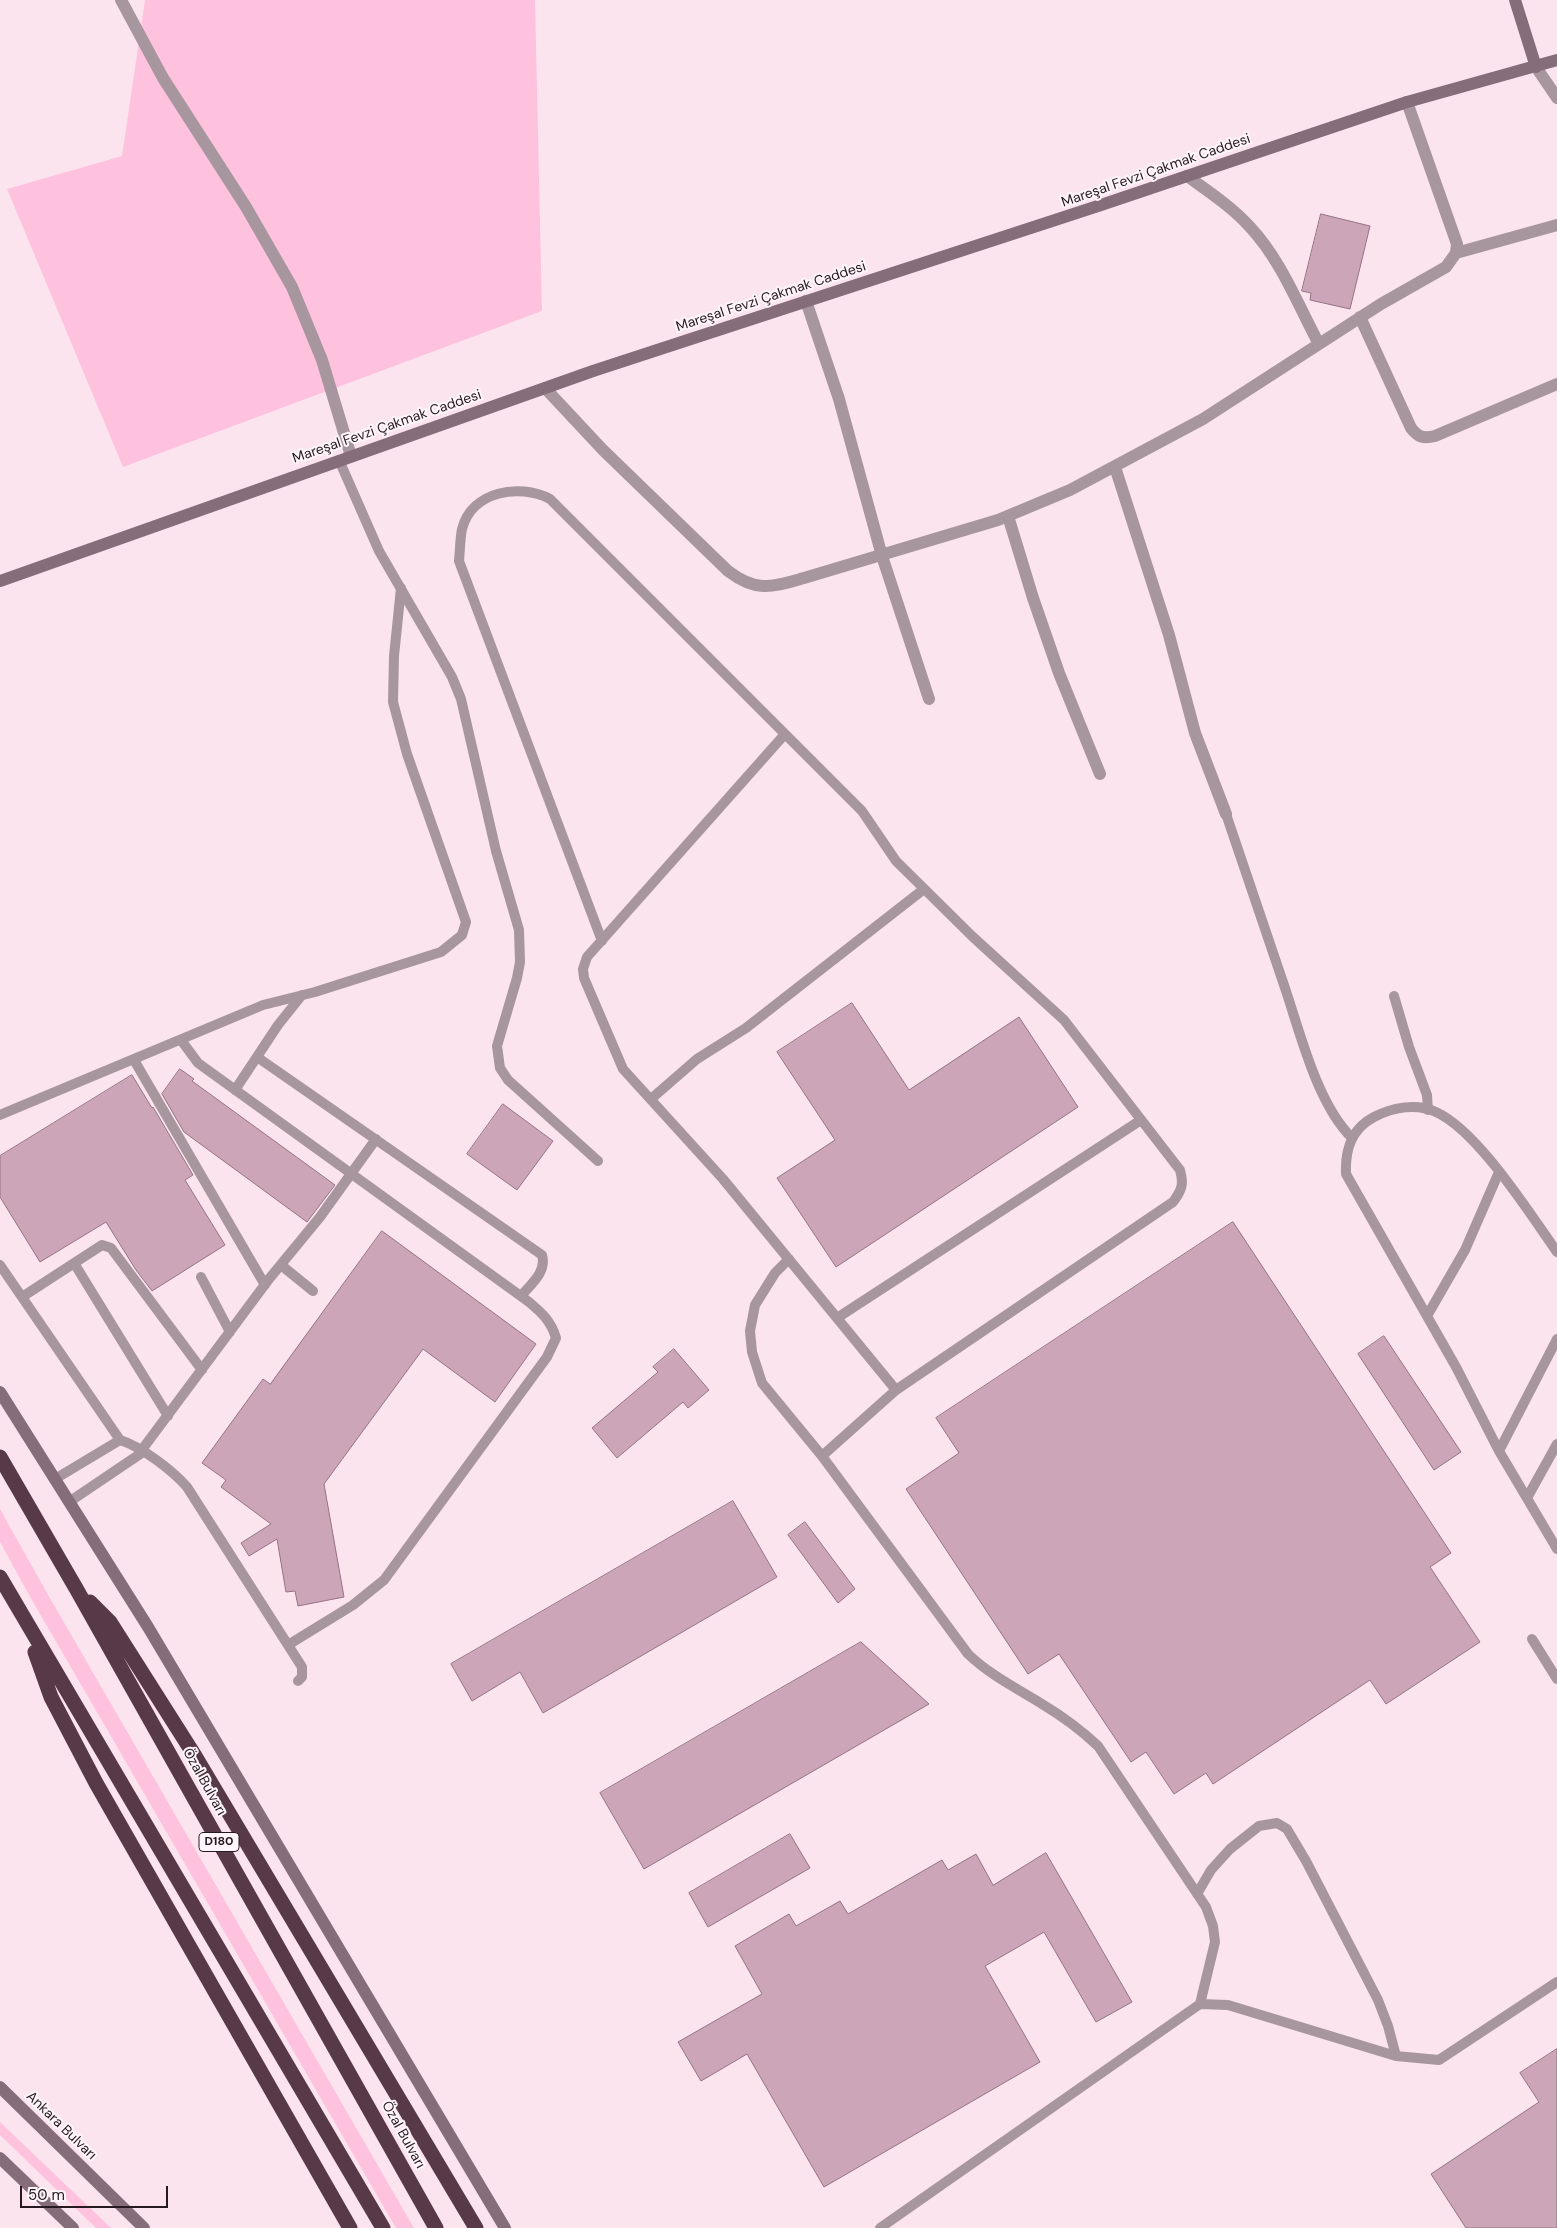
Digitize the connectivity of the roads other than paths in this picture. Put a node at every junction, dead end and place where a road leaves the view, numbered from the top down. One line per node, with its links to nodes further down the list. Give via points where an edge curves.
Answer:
1 (121, 0): 15 (street, via 163,78 246,207 292,287 322,360)
2 (1515, 0): 4 (street)
3 (1557, 60): 4 (street, Mareşal Fevzi Çakmak Caddesi)
4 (1536, 66): 5 (street); 6 (street, Mareşal Fevzi Çakmak Caddesi)
5 (1557, 98)
6 (1407, 102): 7 (street, Mareşal Fevzi Çakmak Caddesi); 9 (street, via 1457,244)
7 (1187, 176): 10 (street, Mareşal Fevzi Çakmak Caddesi); 12 (street, via 1227,206 1266,246)
8 (1557, 225): 9 (street)
9 (1456, 253): 11 (street, via 1446,267)
10 (806, 301): 14 (street, Mareşal Fevzi Çakmak Caddesi); 18 (street, via 839,399)
11 (1360, 317): 12 (street); 13 (street, via 1411,428 1418,436 1435,436)
12 (1319, 344): 16 (street, via 1203,419)
13 (1557, 384)
14 (545, 388): 15 (street, Mareşal Fevzi Çakmak Caddesi); 18 (street, via 603,450 728,571 750,585 774,586)
15 (345, 458): 19 (street, Mareşal Fevzi Çakmak Caddesi); 20 (lane, via 379,551)
16 (1115, 468): 17 (street); 24 (street, via 1169,635 1194,733)
17 (1008, 516): 18 (street); 23 (street, via 1059,673)
18 (882, 556): 21 (street)
19 (0, 581)
20 (401, 588): 27 (lane, via 392,702 406,754 466,922 462,935 441,952); 39 (lane, via 452,677 461,699 518,930 520,962 497,1046 500,1068 508,1080)
21 (929, 699)
22 (784, 734): 25 (lane, via 862,811 896,861); 26 (lane); 26 (lane, via 550,499 531,491 517,490 490,496 473,510 462,530 459,561)
23 (1100, 774)
24 (1226, 814): 37 (lane, via 1298,1029 1332,1116)
25 (924, 889): 33 (lane, via 752,1023 697,1059); 36 (lane, via 1064,1020)
26 (602, 941): 33 (lane, via 587,957 584,978 623,1069)
27 (302, 995): 29 (lane, via 263,1005); 30 (lane)
28 (1394, 996): 34 (lane, via 1427,1095)
29 (181, 1040): 31 (lane); 32 (lane, via 198,1063)
30 (257, 1057): 32 (lane); 38 (lane)
31 (134, 1060): 35 (lane); 48 (lane)
32 (235, 1090): 41 (lane)
33 (651, 1100): 43 (lane, via 723,1179)
34 (1428, 1110): 37 (lane, via 1402,1108 1389,1111 1373,1118); 40 (lane, via 1445,1117 1459,1129)
35 (0, 1115)
36 (1141, 1120): 53 (lane); 57 (lane, via 1180,1170 1182,1190 1173,1202)
37 (1352, 1138): 52 (lane, via 1345,1156 1346,1174)
38 (376, 1139): 41 (lane); 50 (lane, via 542,1255 542,1272)
39 (598, 1161)
40 (1499, 1172): 42 (lane); 52 (lane, via 1465,1250)
41 (351, 1174): 46 (lane); 50 (lane)
42 (1557, 1252)
43 (788, 1258): 53 (lane); 64 (lane, via 755,1305 750,1331 752,1352 762,1383)
44 (74, 1263): 51 (lane); 56 (lane, via 102,1245 111,1248); 59 (lane)
45 (0, 1265): 51 (lane)
46 (280, 1265): 48 (lane); 49 (lane)
47 (201, 1277): 54 (lane)
48 (265, 1285): 54 (lane)
49 (313, 1291)
50 (521, 1296): 74 (lane, via 551,1324 556,1338 547,1357 384,1580 353,1605)
51 (22, 1297): 60 (lane)
52 (1427, 1316): 62 (lane)
53 (837, 1318): 57 (lane)
54 (230, 1332): 56 (lane)
55 (1557, 1339): 62 (lane)
56 (202, 1370): 59 (lane)
57 (896, 1390): 64 (lane)
58 (0, 1392): 66 (street)
59 (168, 1416): 63 (lane)
60 (120, 1440): 63 (lane); 66 (lane)
61 (1557, 1444): 67 (lane)
62 (1499, 1451): 67 (lane)
63 (142, 1452): 68 (lane); 74 (lane, via 172,1472 187,1487)
64 (822, 1456): 77 (lane, via 968,1654 1014,1688 1080,1729 1098,1746)
65 (0, 1457): 71 (highway, Özal Bulvarı / D180)
66 (55, 1479): 68 (street)
67 (1527, 1498): 69 (lane)
68 (69, 1502): 89 (street, via 148,1627)
69 (1557, 1549)
70 (0, 1577): 72 (highway)
71 (77, 1590): 87 (highway, Özal Bulvarı / D180); 88 (highway, D180, via 110,1622 195,1756)
72 (22, 1617): 85 (highway, via 51,1697 96,1783); 86 (highway)
73 (1532, 1639): 75 (lane)
74 (288, 1645): 76 (lane, via 302,1667 302,1677)
75 (1557, 1679)
76 (298, 1681)
77 (1197, 1894): 79 (lane, via 1206,1907 1215,1942); 80 (lane, via 1211,1870 1259,1826 1277,1823 1287,1829 1378,2000)
78 (1557, 1982): 80 (lane, via 1439,2060)
79 (1200, 2004): 80 (lane, via 1228,2005); 90 (lane)
80 (1396, 2056)
81 (0, 2087): 84 (street, Ankara Bulvarı)
82 (0, 2158): 83 (street)
83 (73, 2228)
84 (144, 2228)
85 (350, 2228)
86 (382, 2228)
87 (436, 2228)
88 (476, 2228)
89 (505, 2228)
90 (880, 2228)

